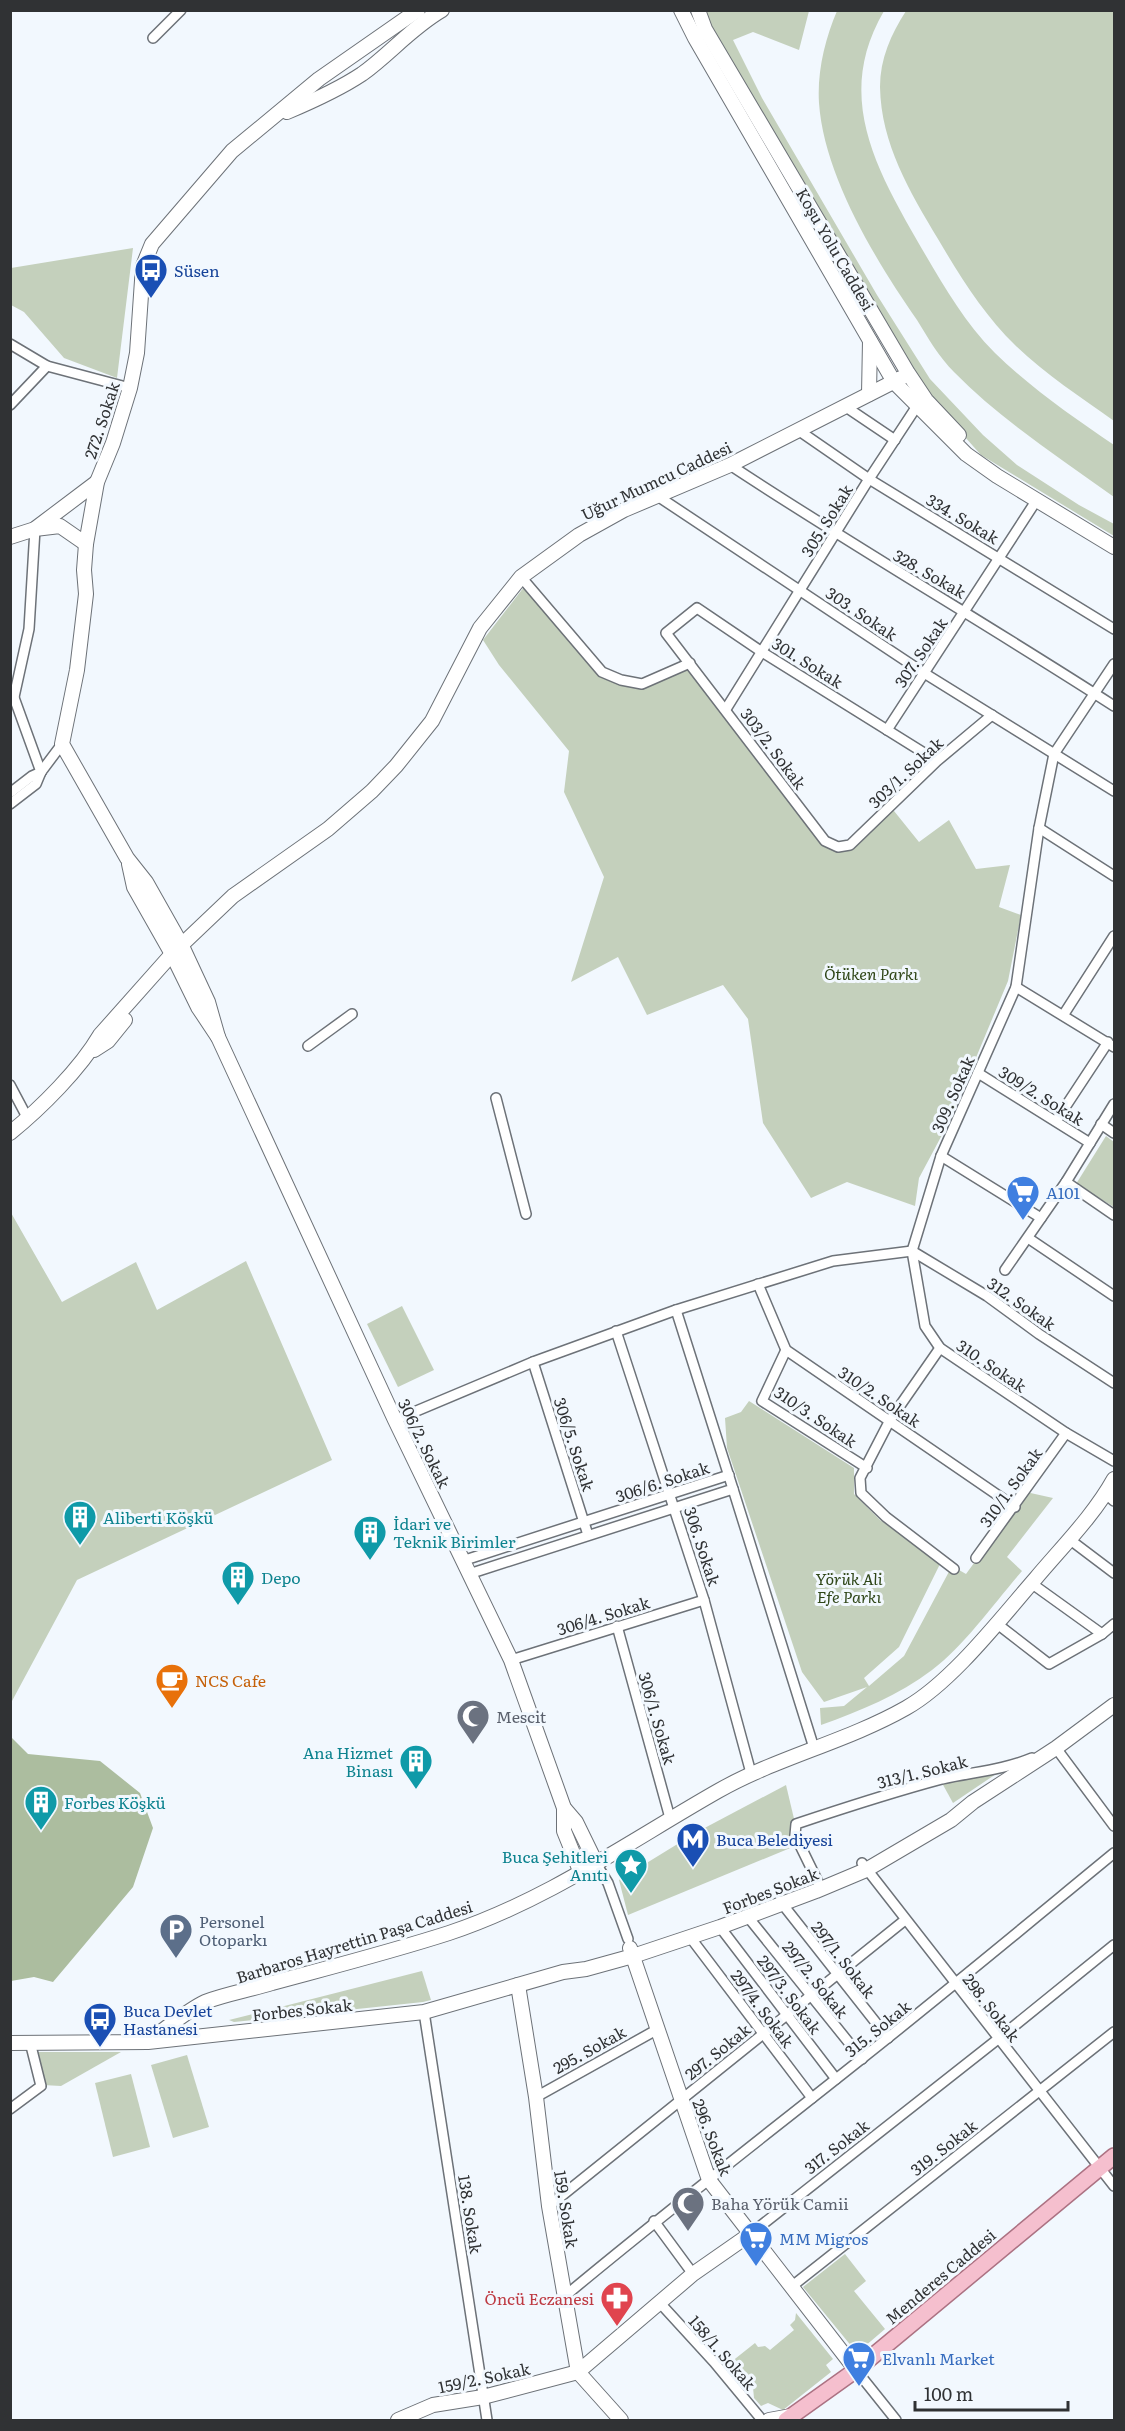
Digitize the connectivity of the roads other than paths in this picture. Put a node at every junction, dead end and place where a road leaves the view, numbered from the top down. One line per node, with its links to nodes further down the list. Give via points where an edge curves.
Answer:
1 (181, 10): 6 (street)
2 (418, 10): 7 (main road, 272. Sokak, via 319,79)
3 (681, 10): 8 (main road, Koşu Yolu Caddesi)
4 (698, 10): 10 (main road, Koşu Yolu Caddesi, via 705,29)
5 (437, 12): 7 (main road, 272. Sokak, via 363,73 328,94)
6 (153, 38)
7 (271, 118): 13 (main road, 272. Sokak, via 232,151 152,244 144,266)
8 (870, 339): 12 (main road, Koşu Yolu Caddesi); 14 (main road)
9 (10, 344): 11 (street)
10 (901, 360): 12 (main road, via 904,372); 15 (main road, Koşu Yolu Caddesi)
11 (47, 366): 13 (street); 16 (street)
12 (898, 380): 14 (main road, Uğur Mumcu Caddesi); 15 (main road, Koşu Yolu Caddesi)
13 (130, 388): 22 (main road, 272. Sokak)
14 (869, 394): 17 (main road, Uğur Mumcu Caddesi)
15 (922, 403): 19 (street, 305. Sokak); 24 (main road, Koşu Yolu Caddesi, via 966,454)
16 (10, 405)
17 (846, 407): 18 (main road, Uğur Mumcu Caddesi); 19 (street)
18 (798, 430): 20 (main road, Uğur Mumcu Caddesi); 21 (street, 334. Sokak)
19 (894, 440): 21 (street, 305. Sokak)
20 (730, 465): 23 (main road, Uğur Mumcu Caddesi); 26 (street, 328. Sokak)
21 (869, 479): 26 (street, 305. Sokak); 30 (street, 334. Sokak)
22 (97, 482): 25 (main road); 28 (main road, 272. Sokak)
23 (656, 495): 31 (main road, Uğur Mumcu Caddesi, via 579,535); 32 (street, 303. Sokak)
24 (1036, 501): 29 (main road, Koşu Yolu Caddesi); 30 (street, 307. Sokak)
25 (34, 529): 27 (main road); 28 (main road, via 60,526); 40 (street, via 29,629)
26 (834, 534): 32 (street, 305. Sokak); 33 (street, 328. Sokak)
27 (10, 537)
28 (86, 544): 46 (main road, 272. Sokak, via 86,594)
29 (1114, 547)
30 (1000, 558): 33 (street, 307. Sokak); 34 (street, 334. Sokak)
31 (521, 577): 37 (street, via 602,672 642,684); 57 (main road, Uğur Mumcu Caddesi, via 480,628 432,721 396,766 328,828 243,890 238,902)
32 (801, 590): 36 (street, 305. Sokak); 39 (street, 303. Sokak)
33 (966, 611): 39 (street, 307. Sokak); 41 (street, 328. Sokak)
34 (1114, 629)
35 (666, 633): 36 (street, 301. Sokak, via 698,608); 37 (street, 303/2. Sokak)
36 (762, 652): 43 (street, 305. Sokak); 45 (street, 301. Sokak)
37 (690, 663): 43 (street, 303/2. Sokak)
38 (1114, 664): 41 (street, 309. Sokak)
39 (924, 674): 44 (street, 303. Sokak); 45 (street, 307. Sokak)
40 (12, 693): 49 (street)
41 (1094, 693): 42 (street, 328. Sokak); 47 (street, 309. Sokak)
42 (1114, 706)
43 (726, 709): 54 (street, 303/2. Sokak, via 825,841)
44 (992, 715): 47 (street, 303. Sokak); 48 (street, 303/1. Sokak)
45 (887, 730): 48 (street, 301. Sokak)
46 (62, 744): 49 (street, 272. Sokak); 57 (main road, 306/2. Sokak, via 127,858 134,887)
47 (1054, 754): 50 (street, 303. Sokak); 53 (street, 309. Sokak)
48 (938, 761): 54 (street, 303/1. Sokak, via 850,845)
49 (41, 772): 51 (street, 272. Sokak); 52 (street, 272. Sokak, via 36,784)
50 (1114, 792)
51 (10, 793)
52 (10, 804)
53 (1039, 828): 55 (street); 58 (street, 309. Sokak)
54 (838, 847)
55 (1114, 876)
56 (1114, 936): 60 (street)
57 (178, 952): 67 (main road, Uğur Mumcu Caddesi, via 108,1041 91,1051); 89 (main road, 306/2. Sokak, via 198,1007 218,1036)
58 (1016, 987): 60 (street); 63 (street, 309. Sokak)
59 (352, 1014): 62 (street)
60 (1064, 1014): 61 (street)
61 (1111, 1044): 68 (street)
62 (308, 1046)
63 (978, 1073): 68 (street, 309/2. Sokak); 73 (street, 309. Sokak)
64 (10, 1085): 67 (street)
65 (496, 1098): 75 (street)
66 (1114, 1104): 69 (street)
67 (28, 1119): 70 (main road, Uğur Mumcu Caddesi)
68 (1056, 1122): 72 (street, 309/2. Sokak)
69 (1101, 1124): 71 (street); 72 (street)
70 (10, 1133)
71 (1114, 1133)
72 (1090, 1143): 74 (street)
73 (941, 1156): 77 (street); 79 (street, 309. Sokak)
74 (1066, 1182): 76 (street); 77 (street)
75 (526, 1215)
76 (1114, 1215)
77 (1041, 1218): 78 (street)
78 (1028, 1238): 80 (street); 82 (street)
79 (912, 1251): 81 (street, via 833,1261); 85 (street, 310. Sokak, via 925,1326); 88 (street, 312. Sokak, via 987,1296)
80 (1005, 1270)
81 (758, 1284): 83 (street); 86 (street)
82 (1114, 1296)
83 (676, 1310): 84 (street); 94 (street)
84 (616, 1331): 87 (street); 97 (street, 306. Sokak)
85 (940, 1348): 90 (street, 310/3. Sokak); 91 (street, 310. Sokak)
86 (786, 1350): 90 (street, 310/2. Sokak); 93 (street, 310/3. Sokak, via 762,1401)
87 (533, 1362): 89 (street); 101 (street, 306/5. Sokak)
88 (1114, 1383)
89 (395, 1419): 105 (main road, 306/2. Sokak)
90 (890, 1420): 93 (street, 310/3. Sokak); 100 (street, 310/2. Sokak)
91 (1066, 1433): 92 (street, 310. Sokak); 100 (street, 310/1. Sokak)
92 (1114, 1461)
93 (867, 1468): 106 (street, 310/3. Sokak, via 860,1478 861,1493)
94 (729, 1475): 96 (street, 306/6. Sokak); 97 (street, 306/6. Sokak)
95 (1114, 1479): 98 (main road, Barbaros Hayrettin Paşa Caddesi)
96 (733, 1489): 99 (street, 306/6. Sokak); 117 (street)
97 (670, 1494): 99 (street, 306. Sokak); 101 (street, 306/6. Sokak)
98 (1110, 1497): 103 (main road, Barbaros Hayrettin Paşa Caddesi)
99 (674, 1507): 102 (street, 306/6. Sokak); 109 (street, 306. Sokak)
100 (1015, 1508): 104 (street, 310/1. Sokak)
101 (584, 1521): 102 (street, 306/5. Sokak); 105 (street, 306/6. Sokak)
102 (588, 1535): 105 (street, 306/6. Sokak)
103 (1069, 1539): 107 (street); 108 (main road, Barbaros Hayrettin Paşa Caddesi)
104 (976, 1558)
105 (466, 1567): 114 (main road, 306/2. Sokak)
106 (954, 1569)
107 (1114, 1573)
108 (1031, 1583): 110 (main road, Barbaros Hayrettin Paşa Caddesi); 113 (street)
109 (704, 1600): 112 (street, 306/4. Sokak); 119 (street, 306. Sokak)
110 (996, 1623): 113 (street, via 1049,1664); 117 (main road, Barbaros Hayrettin Paşa Caddesi, via 944,1679 909,1706)
111 (1114, 1624): 113 (street)
112 (616, 1626): 114 (street, 306/4. Sokak); 121 (street, 306/1. Sokak)
113 (1102, 1634)
114 (511, 1660): 120 (main road, 306/2. Sokak)
115 (1114, 1699): 116 (main road, Forbes Sokak)
116 (1110, 1708): 118 (main road, Forbes Sokak)
117 (814, 1748): 119 (main road, Barbaros Hayrettin Paşa Caddesi)
118 (1056, 1748): 122 (street); 125 (main road, Forbes Sokak, via 951,1820); 127 (street, 313/1. Sokak, via 1011,1767 886,1794 796,1824 795,1835)
119 (751, 1773): 121 (main road, Barbaros Hayrettin Paşa Caddesi)
120 (564, 1808): 124 (main road, 306/2. Sokak, via 576,1822); 126 (main road, via 564,1831)
121 (670, 1818): 124 (main road, Barbaros Hayrettin Paşa Caddesi)
122 (1114, 1826)
123 (1114, 1853): 136 (street, 315. Sokak)
124 (597, 1864): 126 (main road, Barbaros Hayrettin Paşa Caddesi); 134 (street, via 608,1883)
125 (864, 1866): 127 (main road, Forbes Sokak); 128 (main road, Forbes Sokak); 130 (street, 298. Sokak)
126 (581, 1873): 147 (main road, Barbaros Hayrettin Paşa Caddesi, via 450,1932 204,2003)
127 (818, 1882): 128 (main road, Forbes Sokak)
128 (780, 1901): 129 (main road, Forbes Sokak); 134 (main road, Forbes Sokak); 135 (street, 297/1. Sokak)
129 (748, 1917): 131 (main road, Forbes Sokak); 138 (street, 297/2. Sokak)
130 (905, 1920): 135 (street, 297. Sokak); 136 (street, 298. Sokak)
131 (720, 1927): 132 (main road, Forbes Sokak); 140 (street, 297/3. Sokak)
132 (690, 1937): 134 (main road, Forbes Sokak); 143 (street, 297/4. Sokak)
133 (1114, 1945): 145 (street, 317. Sokak)
134 (630, 1948): 137 (main road, Forbes Sokak, via 586,1969); 141 (main road, 296. Sokak)
135 (836, 1975): 138 (street, 297. Sokak); 144 (street, 297/1. Sokak)
136 (955, 1984): 144 (street, 315. Sokak); 145 (street, 298. Sokak)
137 (518, 1986): 139 (main road, Forbes Sokak); 152 (main road, 159. Sokak)
138 (810, 1995): 140 (street, 297. Sokak); 149 (street, 297/2. Sokak)
139 (424, 2012): 147 (main road, Forbes Sokak); 169 (street, 138. Sokak)
140 (786, 2015): 143 (street, 297. Sokak); 150 (street, 297/3. Sokak)
141 (658, 2029): 152 (street, 295. Sokak); 154 (main road, 296. Sokak)
142 (1114, 2032): 151 (street, 319. Sokak)
143 (763, 2034): 153 (street, 297/4. Sokak); 154 (street, 297. Sokak)
144 (888, 2038): 149 (street, 315. Sokak)
145 (998, 2039): 151 (street, 298. Sokak); 162 (street, 317. Sokak)
146 (30, 2042): 147 (main road, Forbes Sokak); 148 (main road, Forbes Sokak); 155 (street, via 41,2086)
147 (148, 2042)
148 (10, 2043)
149 (862, 2059): 150 (street, 315. Sokak)
150 (836, 2079): 153 (street, 315. Sokak)
151 (1039, 2091): 157 (street, 298. Sokak); 164 (street, 319. Sokak)
152 (536, 2097): 160 (main road, 159. Sokak)
153 (812, 2098): 158 (street, 315. Sokak)
154 (680, 2100): 158 (main road, 296. Sokak); 160 (street, 297. Sokak)
155 (10, 2109)
156 (1114, 2156): 157 (main road, Menderes Caddesi)
157 (1100, 2168): 159 (street, 298. Sokak); 167 (main road, Menderes Caddesi)
158 (709, 2181): 161 (street, 315. Sokak); 162 (main road, 296. Sokak)
159 (1114, 2186)
160 (549, 2206): 165 (main road, 159. Sokak)
161 (654, 2221): 163 (street); 165 (street, 315. Sokak)
162 (749, 2235): 163 (main road, 317. Sokak); 164 (main road, 296. Sokak)
163 (693, 2274): 166 (main road, 317. Sokak)
164 (791, 2287): 167 (main road, 296. Sokak)
165 (565, 2296): 168 (main road, 159. Sokak)
166 (660, 2303): 168 (main road, 317. Sokak); 174 (street, 158/1. Sokak)
167 (856, 2370): 170 (main road, Menderes Caddesi); 176 (street)
168 (578, 2372): 169 (main road, 159/2. Sokak); 173 (main road)
169 (483, 2397): 171 (main road, 159/2. Sokak, via 433,2405); 172 (street, 138. Sokak)
170 (788, 2418): 175 (main road)
171 (398, 2421)
172 (487, 2421)
173 (621, 2421)
174 (762, 2421)
175 (769, 2421)
176 (896, 2421)

